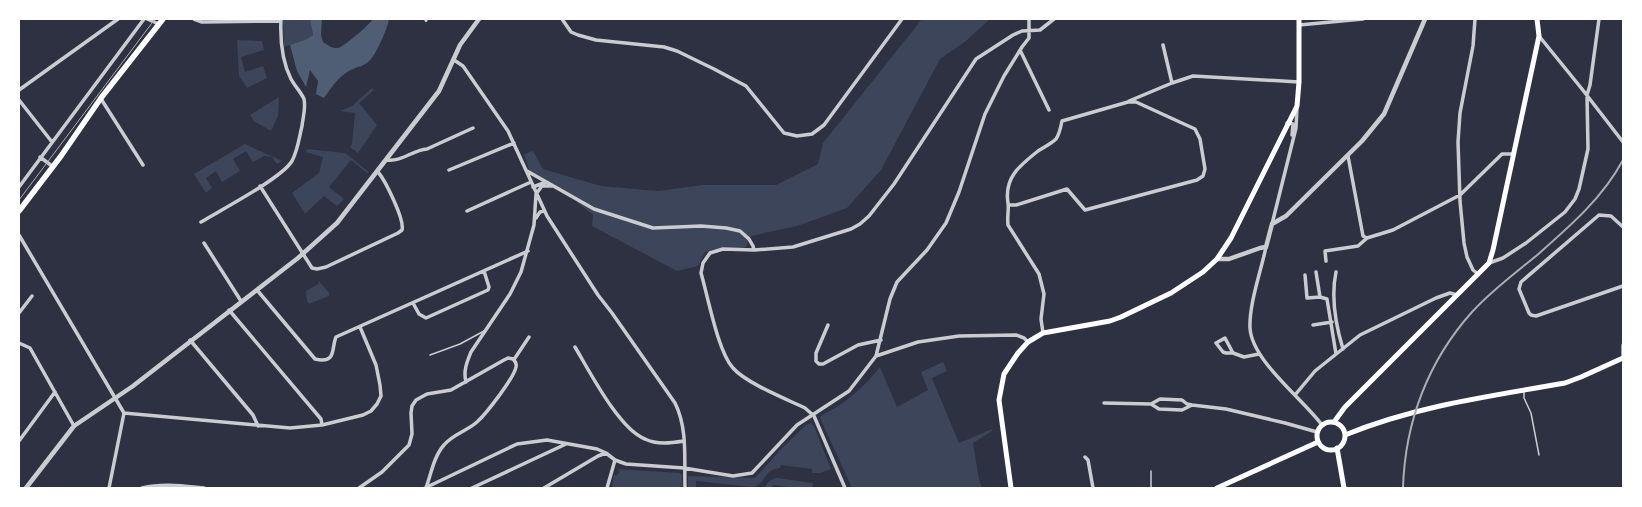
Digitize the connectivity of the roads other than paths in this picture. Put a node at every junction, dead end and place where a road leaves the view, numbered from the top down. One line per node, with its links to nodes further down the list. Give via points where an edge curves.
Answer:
1 (118, 19): 26 (street)
2 (146, 19): 17 (street); 36 (street)
3 (163, 19): 17 (main road)
4 (194, 19): 16 (street, via 202,22)
5 (479, 19): 23 (street, via 460,45)
6 (562, 19): 7 (street, via 571,32 578,36 664,47 677,51 746,86 784,134 797,136 812,134 824,125)
7 (902, 19)
8 (1029, 19): 19 (street)
9 (1054, 19): 19 (street, via 1040,30)
10 (1298, 19): 18 (main road)
11 (1363, 19): 18 (street)
12 (1425, 19): 40 (street, via 1384,114)
13 (1475, 19): 55 (street, via 1458,134)
14 (1537, 19): 20 (main road)
15 (1600, 19): 27 (street)
16 (281, 20): 50 (street, via 284,59 305,106 298,148 291,162)
17 (159, 24): 28 (main road)
18 (1299, 26): 24 (main road)
19 (1029, 30): 22 (street, via 1029,38); 69 (street, via 1013,35 976,59 894,184 860,224 851,230 793,248)
20 (1539, 36): 27 (street); 39 (main road)
21 (1164, 45): 25 (street)
22 (1020, 50): 32 (street); 97 (street, via 985,114 946,223 927,250 897,282)
23 (454, 60): 38 (street, via 463,66); 42 (street, via 439,91)
24 (1299, 82): 25 (street, via 1194,76); 31 (main road)
25 (1172, 83): 30 (street)
26 (19, 90)
27 (1587, 95): 37 (street); 74 (street, via 1588,149 1580,189 1575,199 1565,212 1526,243 1503,258)
28 (101, 98): 43 (street); 44 (main road)
29 (19, 100): 36 (street)
30 (1128, 102): 56 (street, via 1062,121 1056,138 1020,166 1008,183); 56 (street, via 1136,102 1195,129 1200,139 1203,176 1197,180 1086,210 1068,189 1016,205)
31 (1297, 106): 33 (main road); 35 (street)
32 (1049, 110)
33 (1288, 123): 35 (street, via 1293,124); 72 (main road, via 1231,238)
34 (473, 128): 42 (street, via 395,161)
35 (1293, 138): 63 (street)
36 (52, 142): 41 (street)
37 (1622, 142)
38 (514, 143): 45 (street); 46 (street)
39 (1514, 154): 55 (street, via 1502,154); 74 (main road)
40 (1348, 156): 63 (street, via 1286,216); 66 (street, via 1364,236)
41 (40, 157): 44 (street); 51 (street)
42 (386, 160): 47 (street)
43 (143, 165)
44 (52, 166): 58 (main road)
45 (449, 170)
46 (526, 171): 48 (street); 49 (street)
47 (378, 172): 71 (street, via 337,223); 71 (street, via 402,222 400,232 317,269 312,268)
48 (531, 182): 52 (street); 59 (street)
49 (546, 182): 52 (street); 53 (street)
50 (260, 186): 62 (street); 71 (street)
51 (19, 187)
52 (533, 187): 54 (street)
53 (557, 188): 54 (street, via 542,186); 69 (street, via 594,209 653,228 701,226 740,231 749,239)
54 (536, 194): 57 (street); 60 (street)
55 (1460, 195): 66 (street, via 1392,230); 78 (street, via 1467,257 1473,270)
56 (1008, 204): 94 (street, via 1008,225 1042,282)
57 (543, 209): 60 (street); 61 (street); 128 (street, via 582,271 675,403)
58 (19, 211)
59 (467, 211)
60 (536, 211): 61 (street)
61 (535, 221): 70 (street)
62 (201, 222)
63 (1272, 224): 68 (street)
64 (1623, 227): 80 (street, via 1611,216 1599,215 1518,287 1529,313 1538,316)
65 (19, 235): 114 (street)
66 (1367, 238): 73 (street, via 1358,246 1325,251)
67 (204, 243): 85 (street)
68 (1266, 247): 72 (street, via 1229,259); 104 (street, via 1250,327)
69 (754, 250): 119 (street, via 723,249 710,253 703,263 701,273 721,347 732,368 745,378 805,408)
70 (528, 251): 75 (street); 93 (street, via 510,294)
71 (303, 253): 81 (street)
72 (1217, 259): 94 (main road, via 1172,293 1121,317)
73 (1326, 261)
74 (1489, 263): 78 (main road)
75 (484, 270): 86 (street); 86 (street, via 488,290 426,318 419,314)
76 (1316, 272): 84 (street)
77 (1336, 272): 102 (street, via 1336,311)
78 (1478, 274): 82 (main road)
79 (1305, 275): 84 (street, via 1307,298)
80 (1623, 286)
81 (257, 290): 85 (street); 92 (street, via 315,359 328,358 333,354 336,338)
82 (1457, 295): 102 (street, via 1450,293 1436,298 1360,335); 120 (main road, via 1345,407)
83 (32, 296): 88 (street)
84 (1320, 297): 89 (street, via 1327,299)
85 (242, 301): 87 (street)
86 (413, 303): 92 (street)
87 (229, 310): 96 (street); 121 (street, via 321,419)
88 (19, 313)
89 (1332, 322): 91 (street); 105 (street)
90 (828, 325): 97 (street, via 816,353 816,361 819,364 858,344)
91 (1313, 325)
92 (360, 327): 121 (street, via 376,365 380,385 377,404 363,415)
93 (487, 328): 106 (lane, via 479,335); 110 (street, via 471,352 464,376)
94 (1043, 333): 98 (main road)
95 (529, 337): 109 (street)
96 (190, 340): 114 (street); 124 (street, via 253,415)
97 (880, 340): 107 (street)
98 (1028, 342): 107 (street, via 1016,335 959,336 918,342); 150 (main road, via 1004,374 999,400)
99 (19, 343): 112 (street, via 30,348)
100 (1623, 345): 108 (street)
101 (575, 347): 128 (street, via 596,383 633,434 661,443)
102 (1343, 349): 105 (street)
103 (1233, 353): 103 (street, via 1222,352 1216,343 1225,338); 104 (street, via 1244,357)
104 (1259, 354): 113 (street)
105 (1336, 354): 113 (street, via 1315,371)
106 (430, 355)
107 (876, 356): 119 (street, via 849,391)
108 (1623, 356): 111 (main road, via 1565,383)
109 (512, 359): 110 (street, via 504,360); 144 (street, via 516,363 516,368 505,388 476,422 448,440 442,447)
110 (466, 382): 143 (street, via 451,390 427,394 416,400 412,406 412,434 408,445 382,472)
111 (1524, 390): 126 (main road, via 1430,408); 133 (lane)
112 (55, 392): 123 (street); 127 (street)
113 (1295, 395): 122 (street)
114 (115, 398): 118 (street); 123 (street)
115 (1104, 402): 116 (street)
116 (1151, 404): 117 (street, via 1160,399 1182,400); 117 (street, via 1159,410 1182,410)
117 (1192, 405): 125 (street, via 1226,409)
118 (124, 413): 124 (street); 139 (street)
119 (814, 416): 136 (street, via 797,425 752,473 734,476); 149 (street)
120 (1334, 422): 122 (main road, via 1325,422); 126 (main road, via 1342,426)
121 (322, 425): 124 (street, via 290,428)
122 (1322, 425): 125 (main road)
123 (74, 426): 138 (street)
124 (258, 426)
125 (1317, 432): 129 (main road)
126 (1345, 434): 131 (main road, via 1343,443)
127 (19, 441)
128 (684, 441): 136 (street)
129 (1318, 442): 131 (main road, via 1329,450); 153 (main road)
130 (566, 444): 132 (street); 144 (street, via 547,440 517,444); 145 (street)
131 (1337, 448): 154 (main road)
132 (606, 453): 135 (street); 146 (street)
133 (1539, 455)
134 (1085, 457): 151 (street, via 1088,460)
135 (615, 460): 136 (street, via 626,464); 147 (street)
136 (684, 468): 148 (street)
137 (1151, 471): 152 (lane)
138 (26, 488)
139 (109, 488)
140 (142, 488): 141 (street, via 153,485)
141 (195, 488): 142 (street)
142 (204, 488)
143 (359, 488)
144 (426, 488)
145 (472, 488)
146 (544, 488)
147 (606, 488)
148 (685, 488)
149 (845, 488)
150 (1011, 488)
151 (1093, 488)
152 (1151, 488)
153 (1217, 488)
154 (1344, 488)

